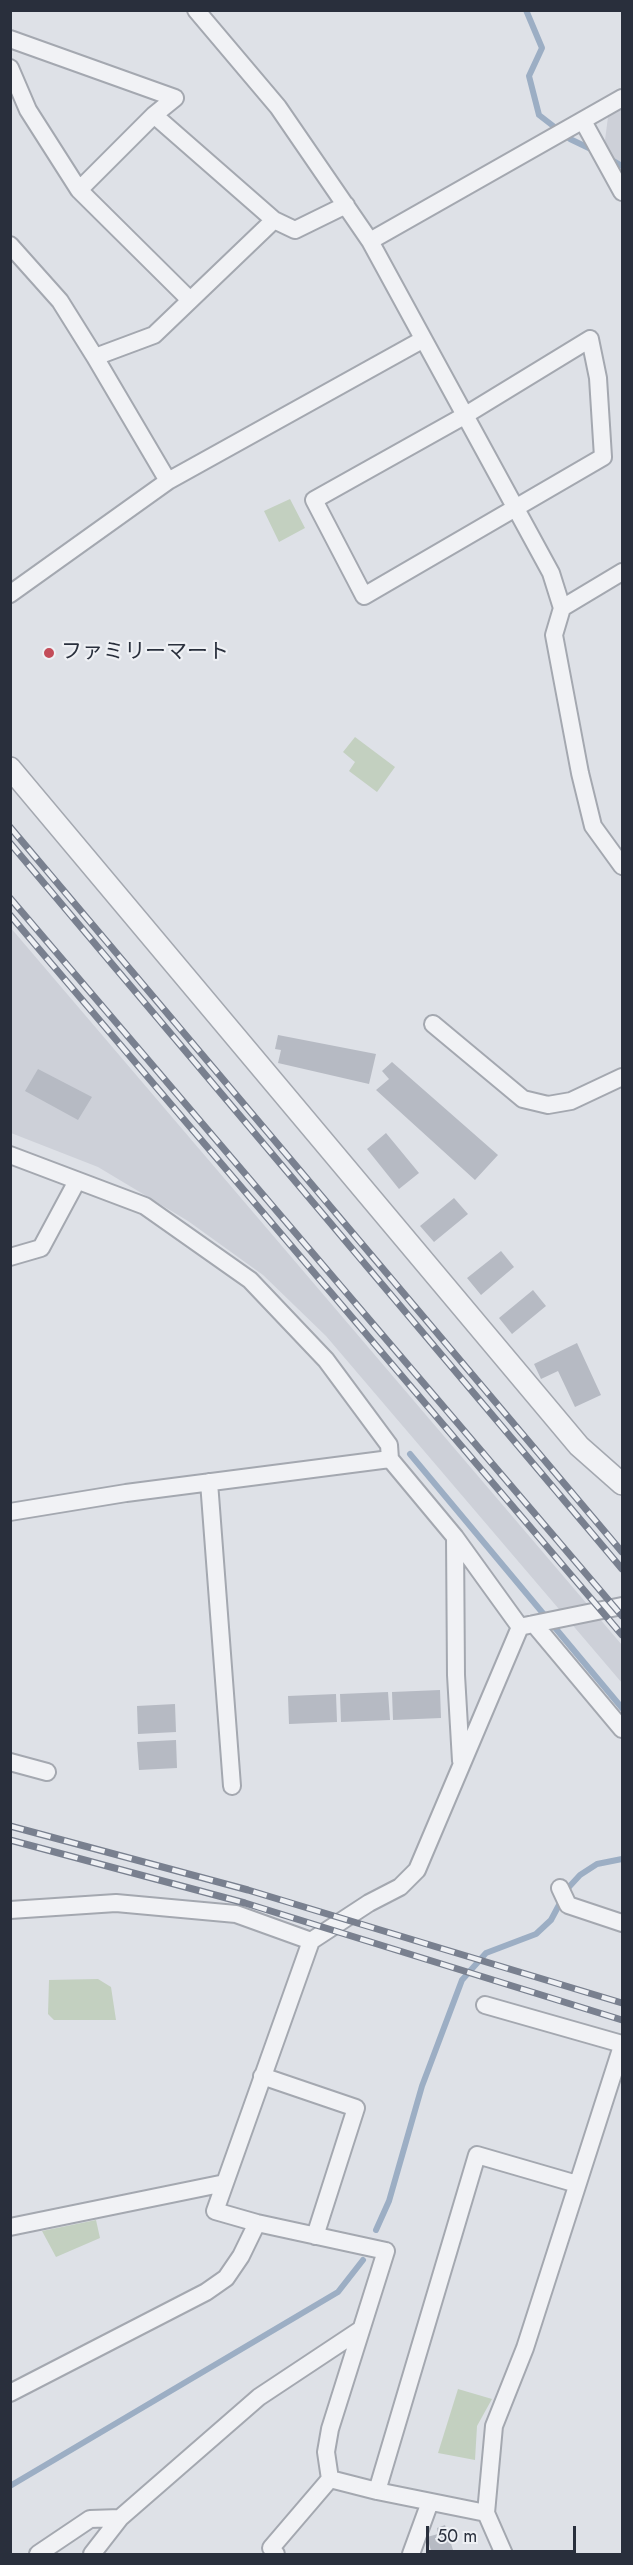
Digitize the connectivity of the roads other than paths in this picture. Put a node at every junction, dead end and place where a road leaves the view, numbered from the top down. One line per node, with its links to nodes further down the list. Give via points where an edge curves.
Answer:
1 (196, 10): 9 (street, via 278,107)
2 (10, 39): 5 (street, via 175,98)
3 (10, 68): 7 (street, via 28,110)
4 (622, 98): 6 (street)
5 (154, 115): 7 (street); 10 (street)
6 (583, 121): 8 (street); 11 (street)
7 (79, 190): 13 (street)
8 (622, 192)
9 (346, 206): 10 (street, via 295,230); 11 (street)
10 (274, 220): 13 (street)
11 (370, 241): 14 (street)
12 (10, 244): 15 (street, via 60,301)
13 (190, 300): 15 (street, via 154,335)
14 (422, 340): 16 (street); 17 (street)
15 (95, 357): 17 (street)
16 (464, 416): 18 (street); 18 (street, via 590,339 598,378 603,457); 18 (street, via 314,500 364,596)
17 (168, 481): 20 (street)
18 (516, 510): 21 (street, via 551,573)
19 (622, 572): 21 (street)
20 (10, 594)
21 (562, 608): 23 (street, via 554,635 580,773 593,826)
22 (10, 768): 31 (street, via 579,1446)
23 (622, 866)
24 (433, 1024): 25 (street, via 523,1099 548,1105 571,1101)
25 (622, 1077)
26 (10, 1155): 27 (street)
27 (77, 1181): 28 (street, via 41,1248); 29 (street, via 145,1206 250,1280 326,1360 389,1445)
28 (10, 1257)
29 (390, 1459): 30 (street); 33 (street)
30 (209, 1482): 32 (street); 40 (street)
31 (622, 1484)
32 (10, 1512)
33 (455, 1537): 35 (street); 38 (street)
34 (622, 1606): 35 (street)
35 (527, 1625): 36 (street); 38 (street)
36 (622, 1729)
37 (10, 1762): 39 (street)
38 (461, 1767): 44 (street, via 417,1870 400,1887)
39 (47, 1772)
40 (232, 1786)
41 (560, 1888): 43 (street, via 568,1905)
42 (10, 1910): 44 (street, via 116,1903 236,1914)
43 (622, 1923)
44 (311, 1941): 47 (street)
45 (485, 2005): 46 (street)
46 (622, 2045): 49 (street)
47 (262, 2076): 48 (street); 52 (street, via 356,2108)
48 (225, 2183): 50 (street, via 214,2211); 51 (street)
49 (577, 2184): 56 (street, via 477,2155); 58 (street, via 525,2348 494,2426)
50 (257, 2223): 52 (street); 54 (street, via 231,2271 213,2288)
51 (10, 2227)
52 (315, 2236): 53 (street, via 386,2251)
53 (360, 2330): 55 (street, via 330,2429 326,2452); 59 (street, via 259,2397)
54 (10, 2393)
55 (330, 2479): 56 (street); 62 (street, via 271,2548)
56 (377, 2491): 57 (street)
57 (430, 2502): 58 (street); 63 (street)
58 (486, 2513): 64 (street)
59 (120, 2518): 60 (street, via 90,2519); 61 (street)
60 (38, 2554)
61 (92, 2554)
62 (276, 2554)
63 (411, 2554)
64 (504, 2554)

